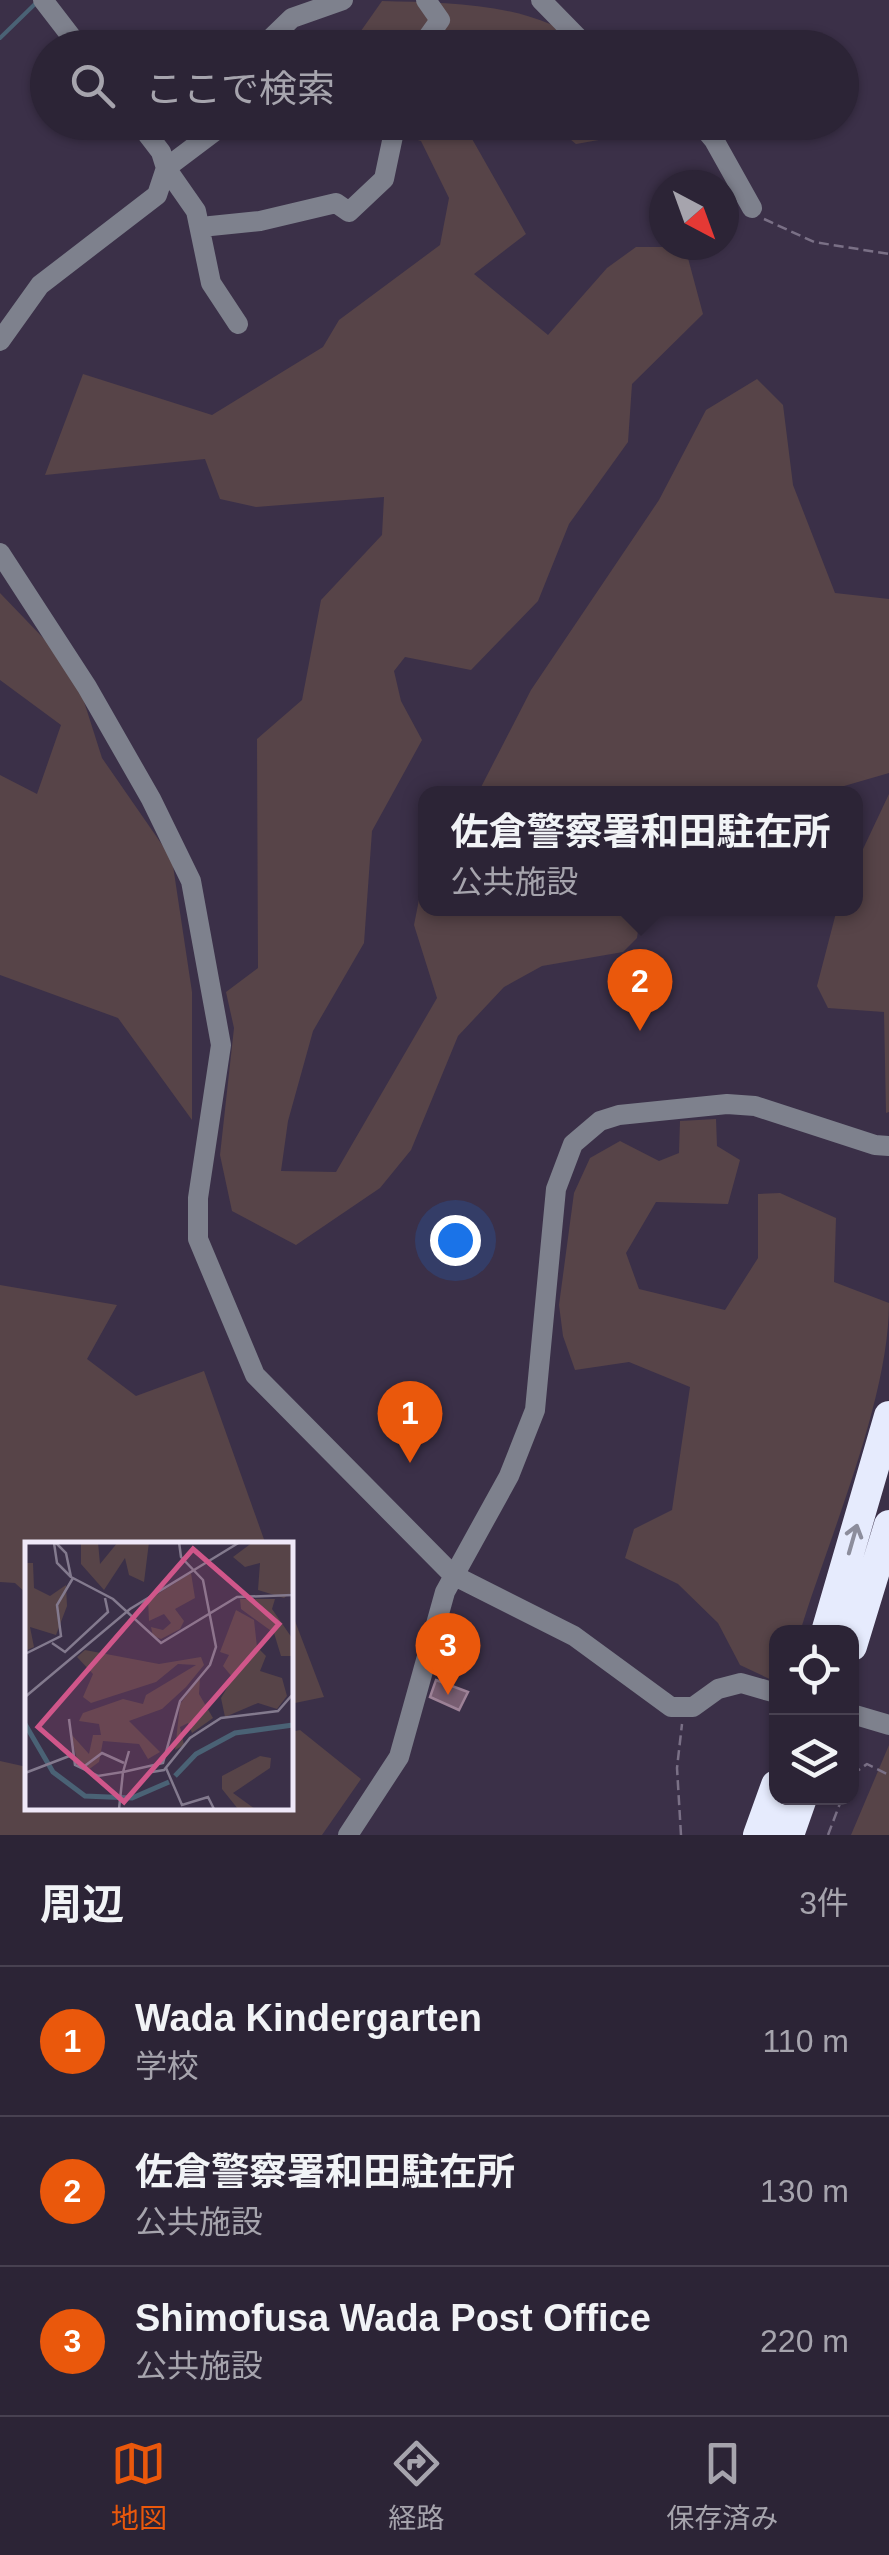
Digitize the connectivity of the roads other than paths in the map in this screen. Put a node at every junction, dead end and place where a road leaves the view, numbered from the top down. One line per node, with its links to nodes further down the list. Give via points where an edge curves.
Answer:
1 (43, 0): 5 (street)
2 (344, 0): 6 (street, via 292,18)
3 (426, 0): 7 (street, via 440,20)
4 (547, 3): 8 (street)
5 (66, 30)
6 (280, 30)
7 (433, 30)
8 (572, 30)
9 (152, 140): 13 (street)
10 (203, 140): 13 (street)
11 (392, 140): 15 (street, via 384,179 348,212 324,204 288,216)
12 (714, 140): 14 (street)
13 (166, 168): 15 (street); 16 (street, via 157,195 40,285)
14 (752, 208)
15 (201, 227): 18 (street, via 210,283)
16 (22, 310): 17 (street); 19 (street)
17 (0, 314)
18 (238, 324)
19 (0, 340)
20 (0, 553): 24 (street, via 86,687 191,882 221,1045 198,1239 240,1346 256,1375)
21 (889, 1146): 24 (street, via 755,1106 727,1104 619,1115 586,1130 558,1175 535,1410 509,1476)
22 (889, 1416): 25 (highway, one-way to 22)
23 (889, 1525): 26 (highway)
24 (453, 1574): 27 (street, via 574,1636 672,1707 741,1683); 32 (street, via 399,1757)
25 (828, 1625)
26 (858, 1625)
27 (769, 1691)
28 (855, 1715): 29 (street)
29 (888, 1725)
30 (769, 1804): 33 (highway)
31 (800, 1805): 34 (highway)
32 (348, 1835)
33 (758, 1835)
34 (789, 1835)

